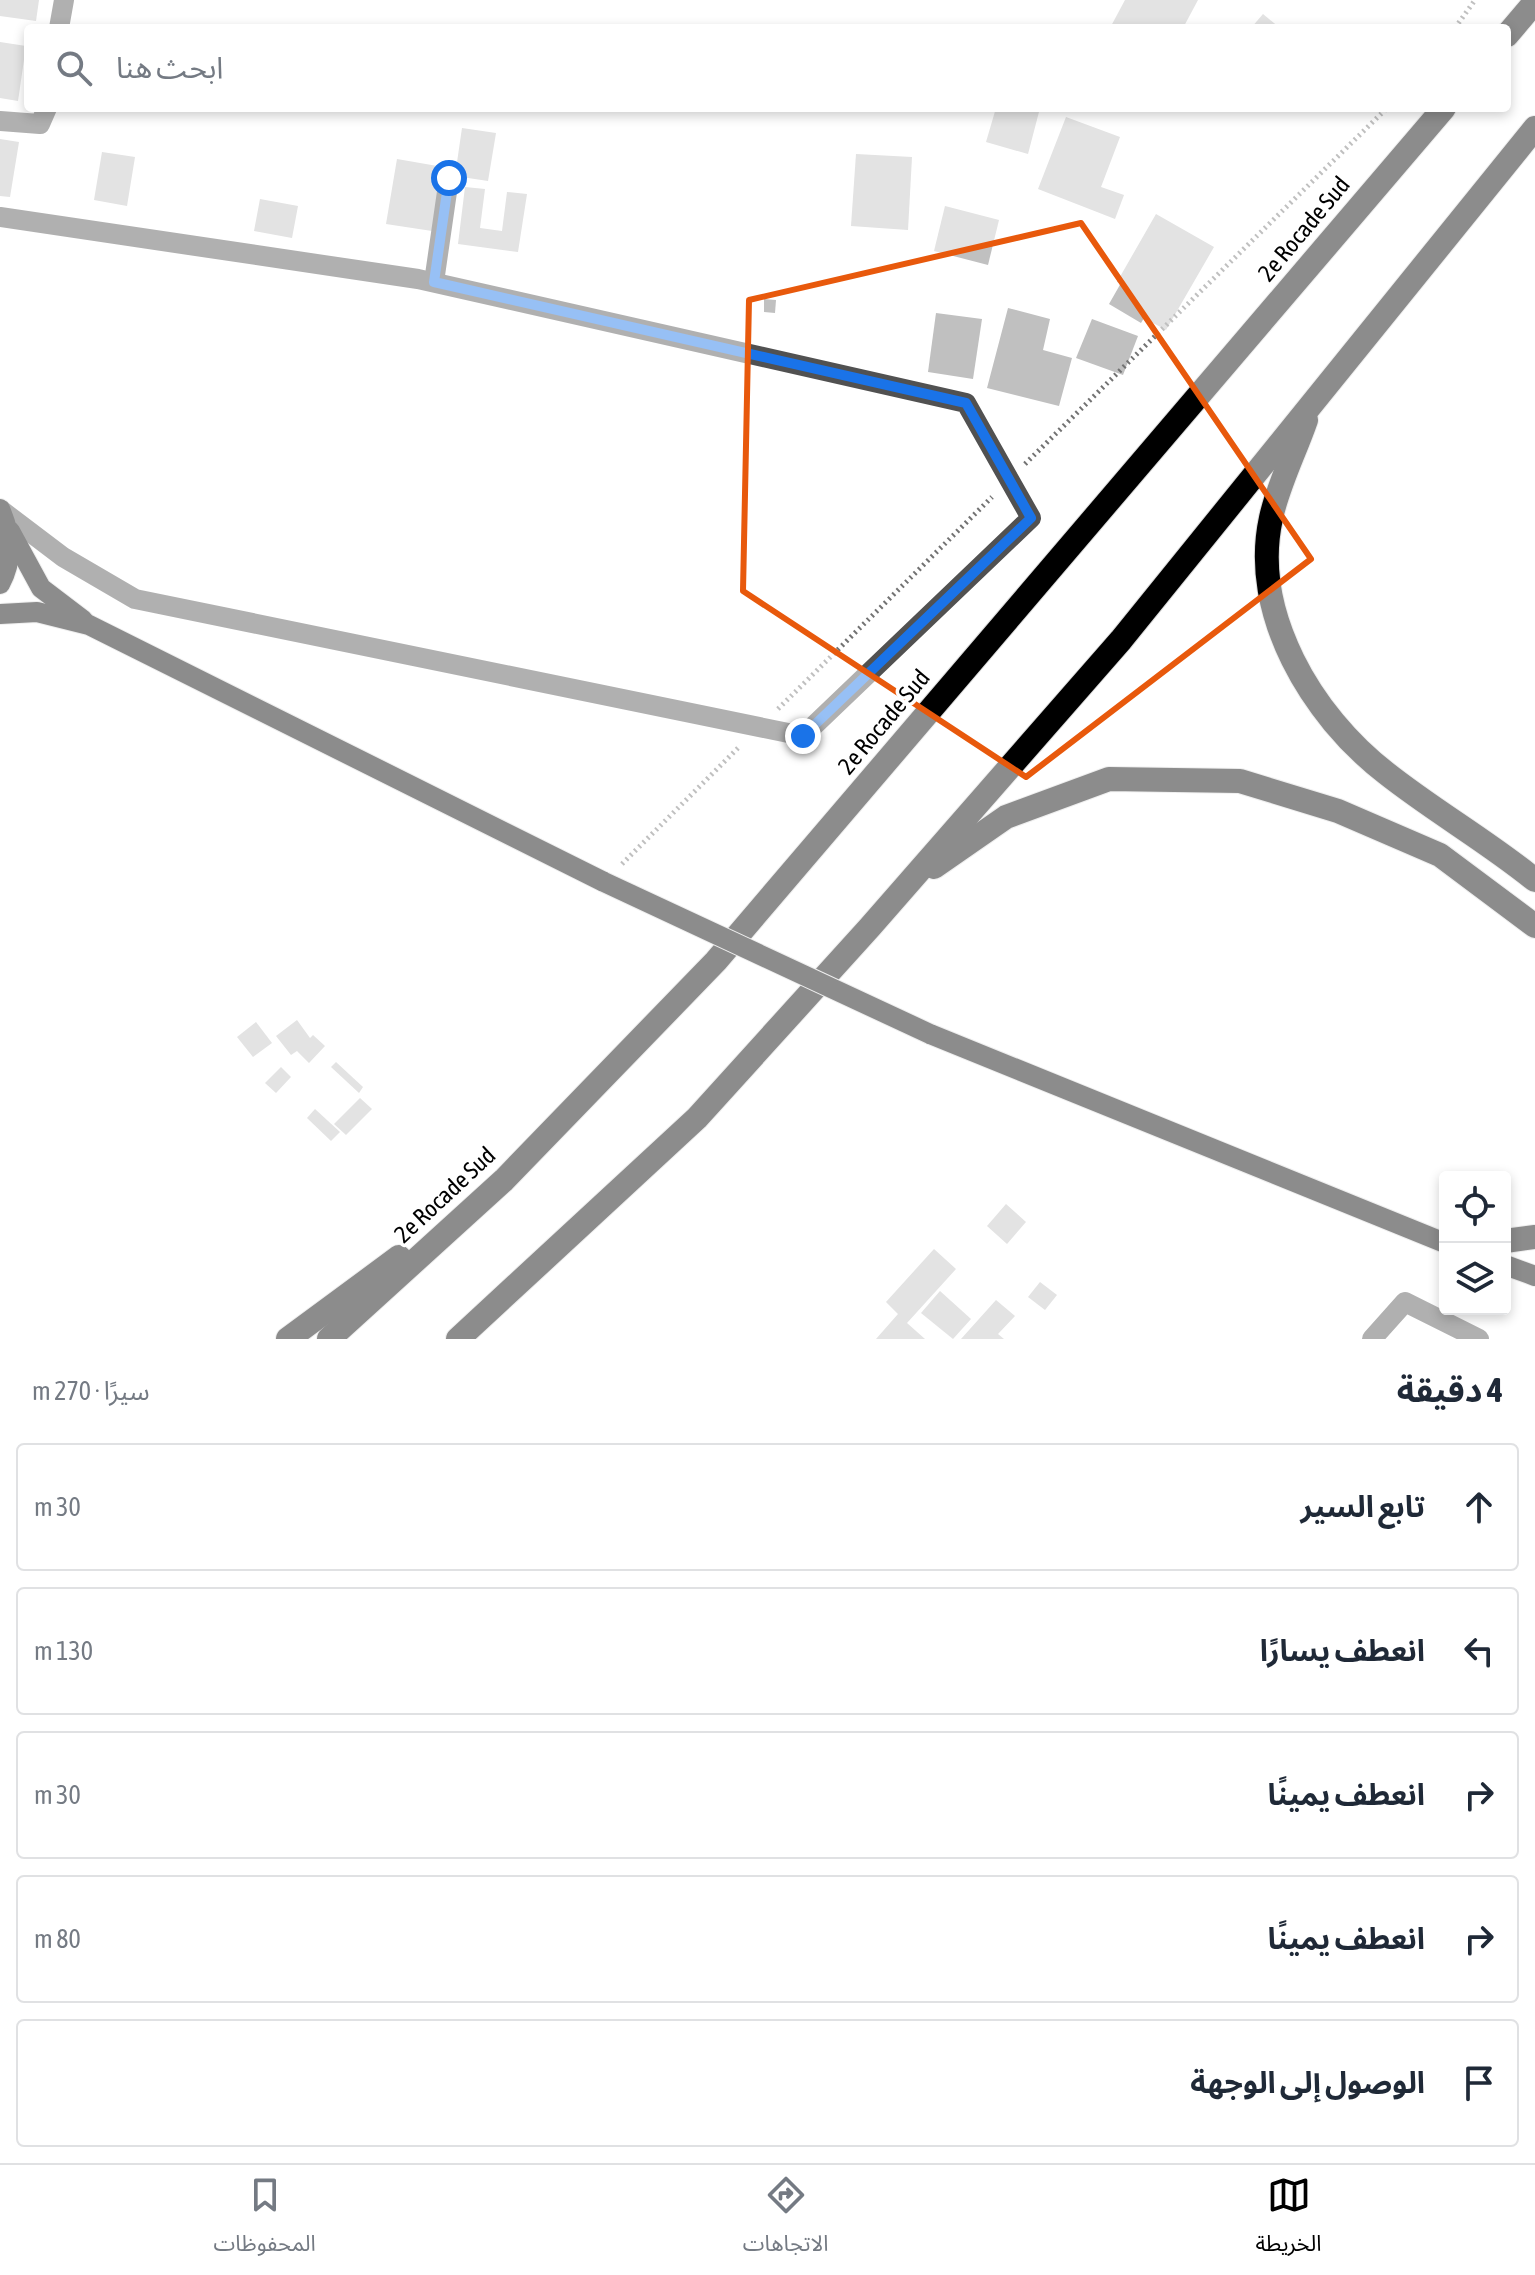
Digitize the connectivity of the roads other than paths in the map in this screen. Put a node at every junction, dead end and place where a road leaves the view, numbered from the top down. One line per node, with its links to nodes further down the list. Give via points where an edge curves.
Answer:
1 (64, 0): 3 (street)
2 (1535, 2): 4 (highway)
3 (60, 24)
4 (1511, 30)
5 (45, 112): 7 (street, via 40,124)
6 (1441, 112): 21 (highway, 2e Rocade Sud, via 716,961)
7 (0, 121)
8 (1535, 128): 12 (highway)
9 (449, 178): 11 (street)
10 (0, 217): 11 (street)
11 (434, 282): 13 (street, via 966,403 1031,518 803,736 135,599 63,557)
12 (1313, 401): 18 (highway, via 1271,518 1271,605 1290,655 1318,699 1384,771); 19 (highway, via 1121,640)
13 (0, 510): 14 (main road)
14 (10, 531): 15 (main road); 17 (main road, via 41,588)
15 (0, 584)
16 (0, 614): 17 (main road, via 37,612)
17 (89, 625): 24 (main road, bridge, via 604,882 930,1034)
18 (1535, 880)
19 (903, 890): 20 (highway, via 1006,817 1109,779 1240,781 1338,811 1440,855); 29 (highway, via 697,1118)
20 (1535, 926)
21 (504, 1180): 27 (highway); 28 (highway, 2e Rocade Sud)
22 (1535, 1237): 23 (highway)
23 (1511, 1240)
24 (1439, 1241)
25 (1511, 1267): 26 (main road)
26 (1535, 1276)
27 (288, 1339)
28 (329, 1339)
29 (458, 1339)
30 (1372, 1339): 31 (street, via 1405,1302)
31 (1479, 1339)

